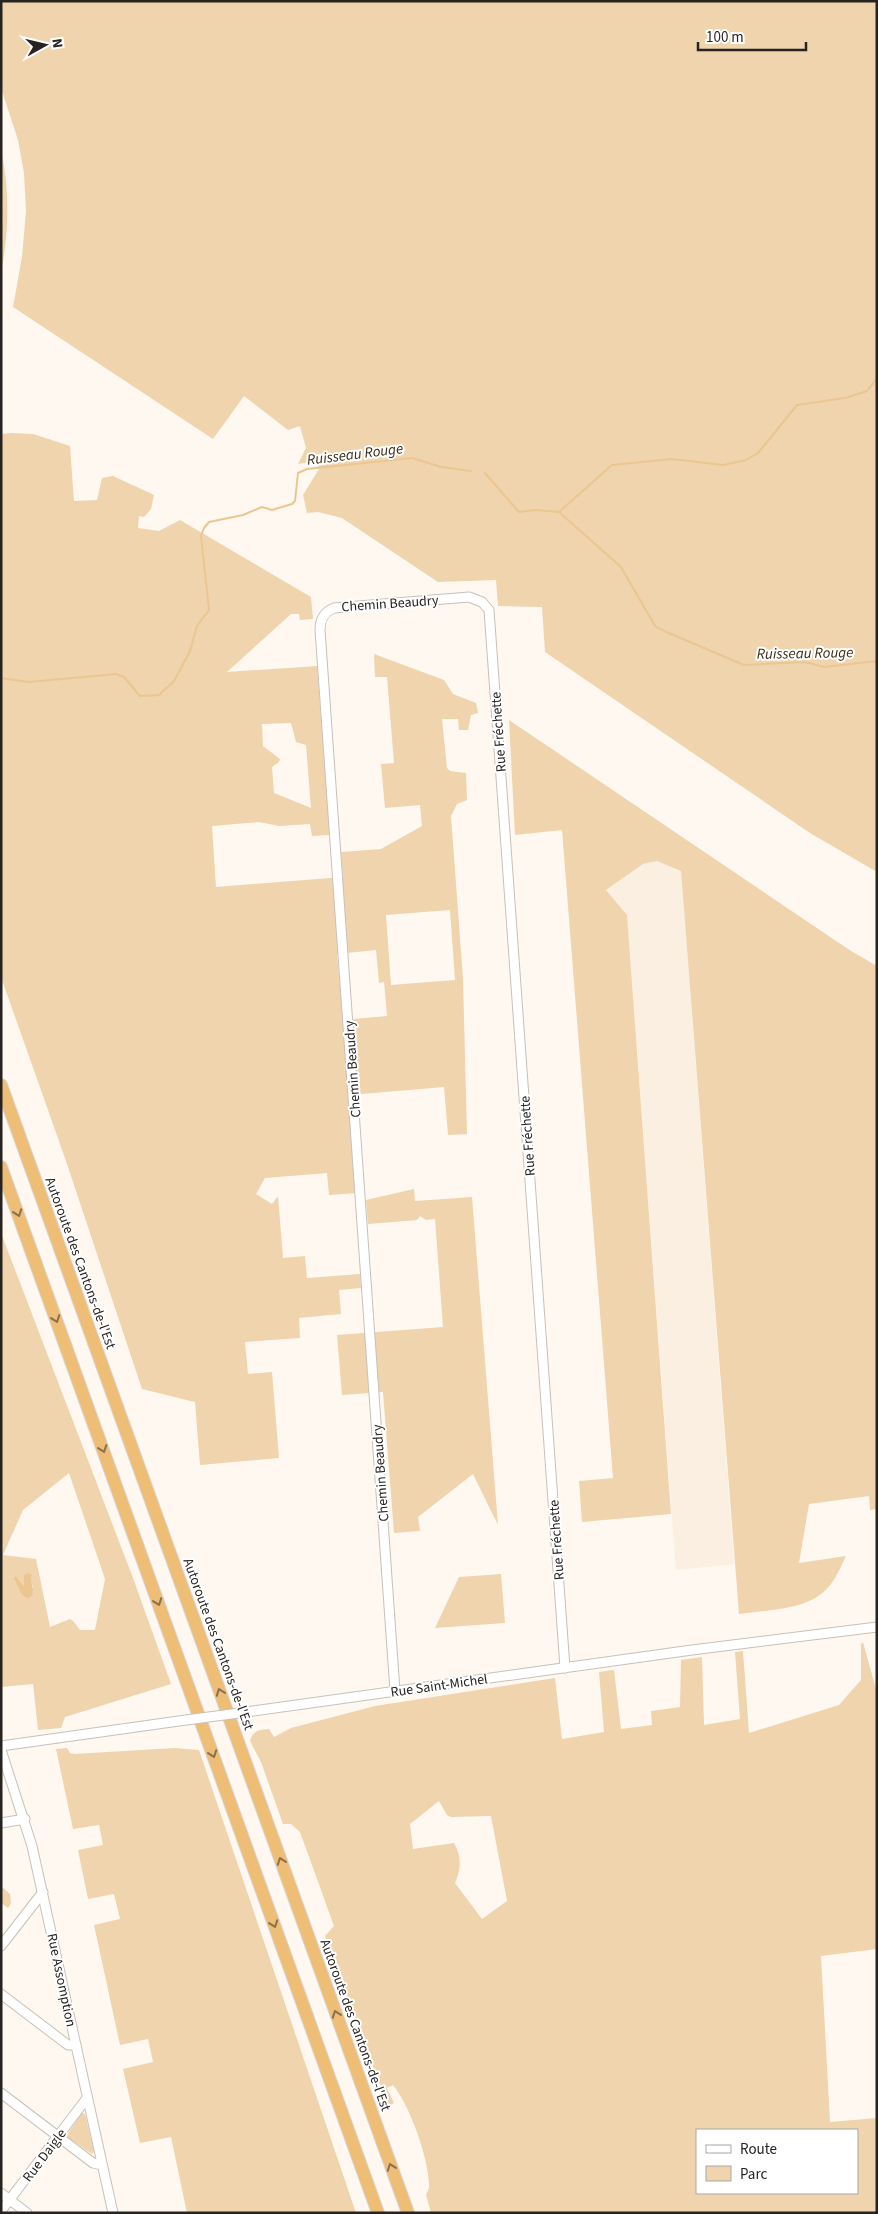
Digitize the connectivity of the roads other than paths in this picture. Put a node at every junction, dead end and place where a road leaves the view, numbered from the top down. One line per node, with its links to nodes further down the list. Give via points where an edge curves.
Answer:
1 (486, 606): 5 (street, Rue Fréchette, via 490,617); 6 (street, Chemin Beaudry, via 470,597 340,607 324,614 320,624)
2 (1, 1085): 25 (highway, Autoroute des Cantons-de-l'Est, one-way to 2)
3 (1, 1167): 24 (highway, one-way to 24)
4 (877, 1627): 5 (street, Rue Saint-Michel)
5 (565, 1668): 6 (street, Rue Saint-Michel)
6 (395, 1691): 7 (street, Rue Saint-Michel, bridge)
7 (1, 1746)
8 (1, 1750): 9 (street, Rue Assomption)
9 (25, 1819): 10 (street); 11 (street, Rue Assomption)
10 (1, 1823)
11 (43, 1892): 12 (street); 14 (street, Rue Assomption)
12 (1, 1946)
13 (1, 1994): 14 (street, via 68,2045)
14 (76, 2045): 16 (street, Rue Assomption)
15 (1, 2093): 17 (street)
16 (88, 2098): 17 (street, Rue Daigle); 18 (street, Rue Assomption)
17 (58, 2137): 18 (street, via 93,2163); 20 (street, Rue Daigle)
18 (102, 2165): 23 (street, Rue Assomption)
19 (1, 2193): 20 (street)
20 (10, 2200): 21 (street, Rue Daigle); 22 (street)
21 (1, 2211)
22 (27, 2213)
23 (112, 2213)
24 (378, 2213)
25 (408, 2213)

